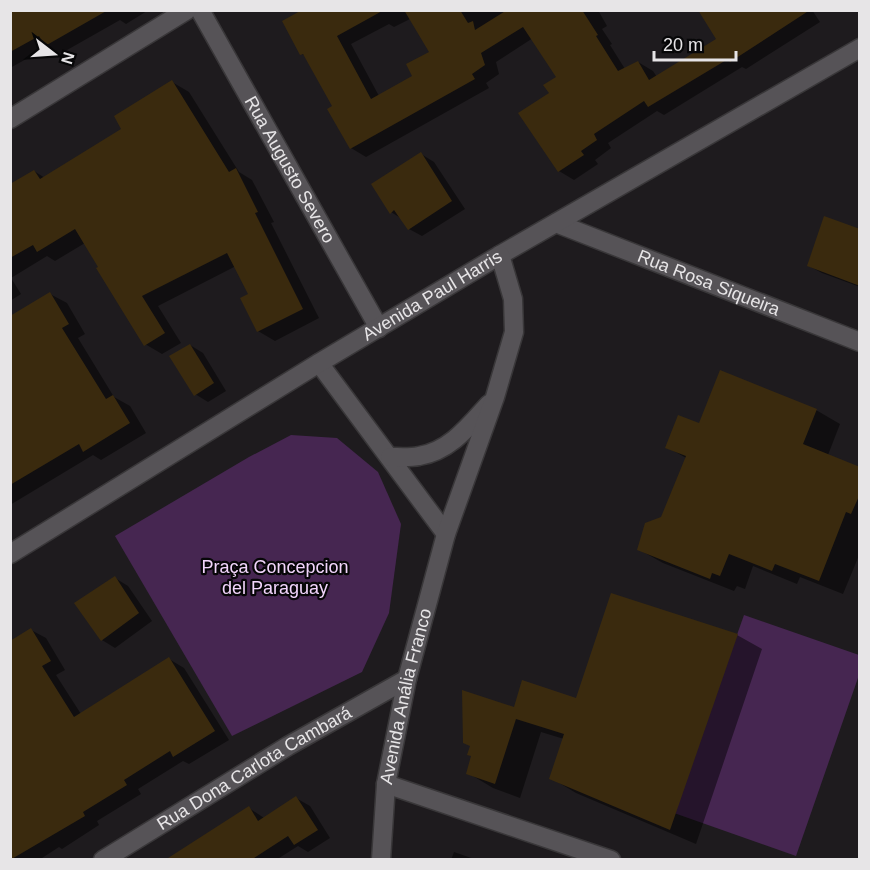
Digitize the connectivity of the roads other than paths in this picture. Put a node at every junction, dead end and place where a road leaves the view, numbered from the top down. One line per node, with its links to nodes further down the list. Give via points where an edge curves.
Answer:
1 (187, 10): 4 (street)
2 (200, 10): 7 (street, Rua Augusto Severo)
3 (860, 48): 5 (street, Avenida Paul Harris)
4 (10, 119)
5 (556, 223): 6 (street, Avenida Paul Harris); 8 (street, Rua Rosa Siqueira)
6 (500, 255): 7 (street, Avenida Paul Harris); 10 (street, Avenida Anália Franco, via 513,299 513,332)
7 (379, 327): 9 (street, Avenida Paul Harris)
8 (860, 342)
9 (319, 363): 11 (street); 13 (street, Avenida Paul Harris)
10 (495, 397): 11 (street, via 463,433 441,449 419,456); 12 (street, Avenida Anália Franco)
11 (390, 458): 12 (street)
12 (446, 534): 14 (street, Avenida Anália Franco)
13 (10, 554)
14 (407, 679): 15 (street, Avenida Anália Franco); 16 (street, Rua Dona Carlota Cambará, via 288,746)
15 (386, 784): 17 (street, Avenida Anália Franco); 18 (street)
16 (103, 860)
17 (381, 860)
18 (611, 860)

